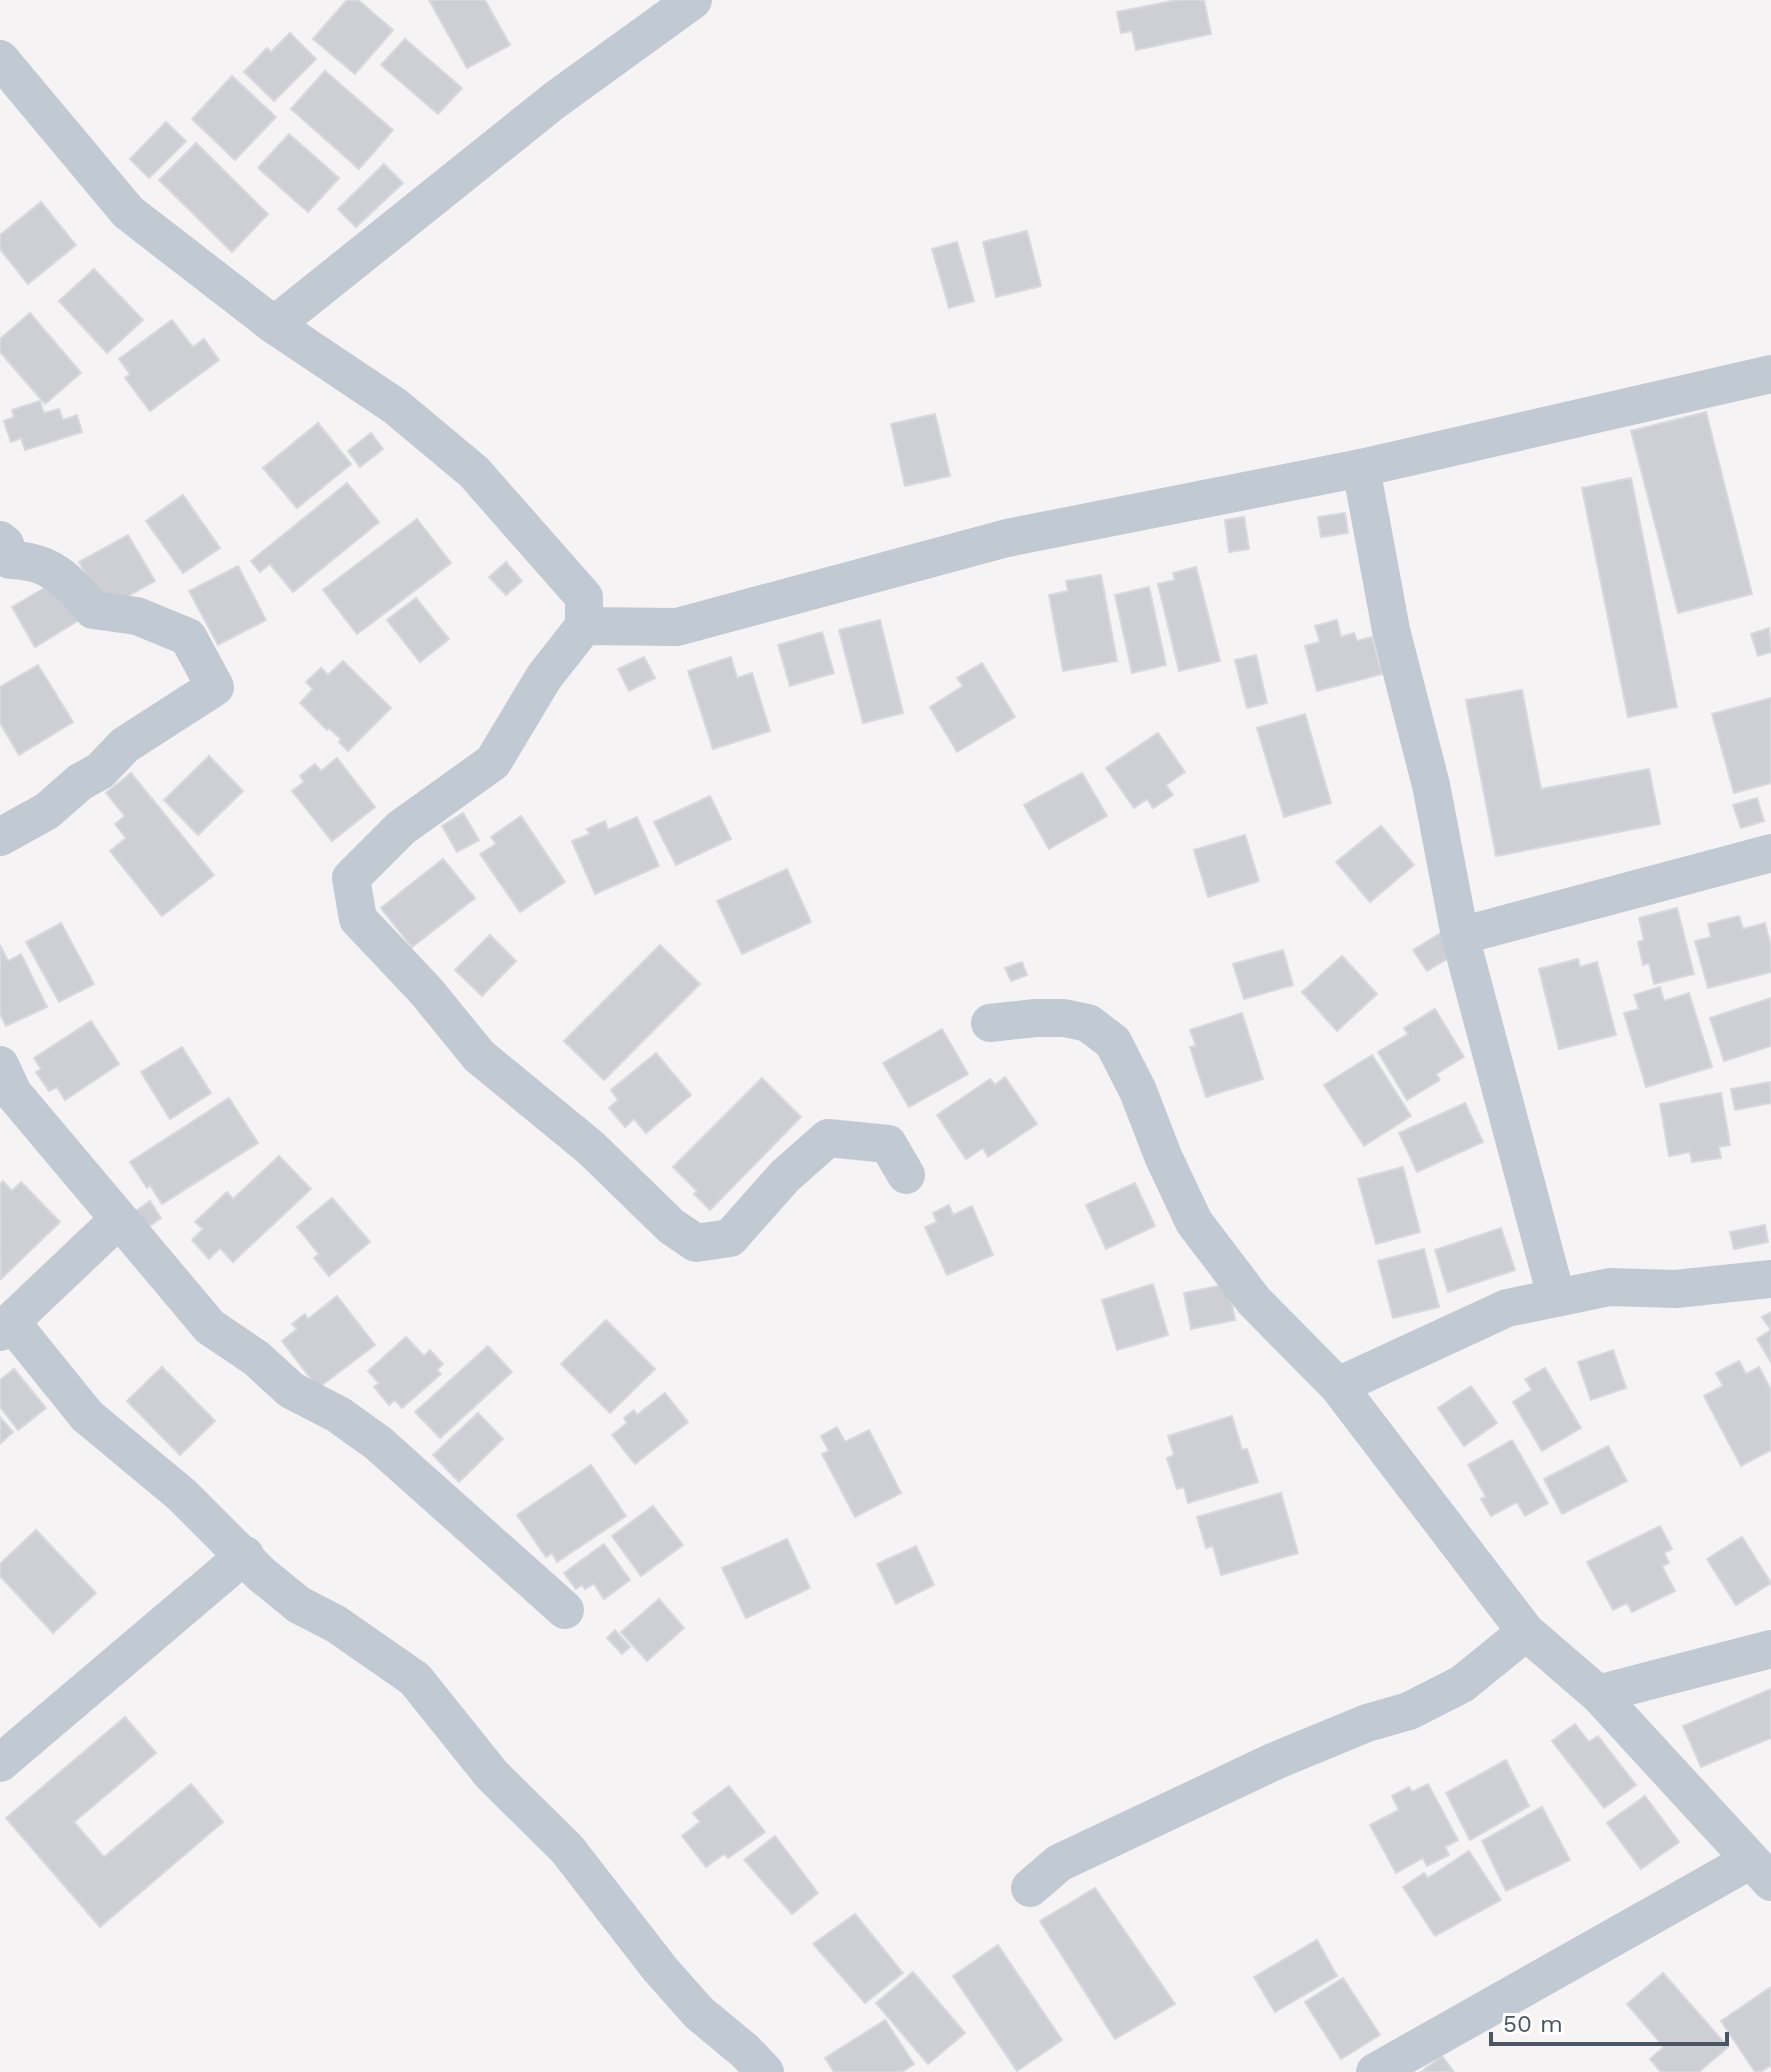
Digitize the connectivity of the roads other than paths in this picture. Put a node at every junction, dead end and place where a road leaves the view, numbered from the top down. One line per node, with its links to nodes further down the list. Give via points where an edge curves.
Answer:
1 (693, 0): 3 (street, via 555,100)
2 (0, 59): 3 (street, via 128,212)
3 (274, 325): 7 (street, via 395,406 474,472 584,597)
4 (1771, 374): 5 (street)
5 (1361, 468): 7 (street, via 1007,538 677,627); 10 (street, via 1391,630 1431,785)
6 (0, 540): 8 (street, via 10,560 30,560 69,581 93,610 137,616 188,637 215,687 125,745 47,811)
7 (584, 626): 13 (street, via 544,677 493,762 401,828 351,878 358,919 479,1056 696,1243 730,1238 785,1176 828,1138 888,1144)
8 (0, 837)
9 (1771, 853): 10 (street)
10 (1460, 936): 16 (street)
11 (990, 1023): 18 (street, via 1064,1018 1088,1023 1113,1042 1194,1222 1254,1301)
12 (0, 1065): 14 (street, via 13,1093)
13 (906, 1175)
14 (118, 1220): 17 (street); 20 (street, via 210,1327 291,1390 378,1443)
15 (1771, 1279): 16 (street, via 1676,1289 1610,1287)
16 (1556, 1296): 18 (street, via 1507,1308)
17 (6, 1327): 19 (street, via 87,1416)
18 (1338, 1386): 21 (street)
19 (245, 1555): 24 (street); 27 (street, via 299,1605 415,1679 492,1775 567,1849 699,2013)
20 (565, 1610)
21 (1526, 1632): 23 (street); 26 (street, via 1462,1684 1409,1711 1275,1761 1059,1863)
22 (1771, 1649): 23 (street)
23 (1598, 1694): 25 (street)
24 (0, 1763)
25 (1760, 1872): 28 (street)
26 (1030, 1888)
27 (765, 2072)
28 (1375, 2072)

